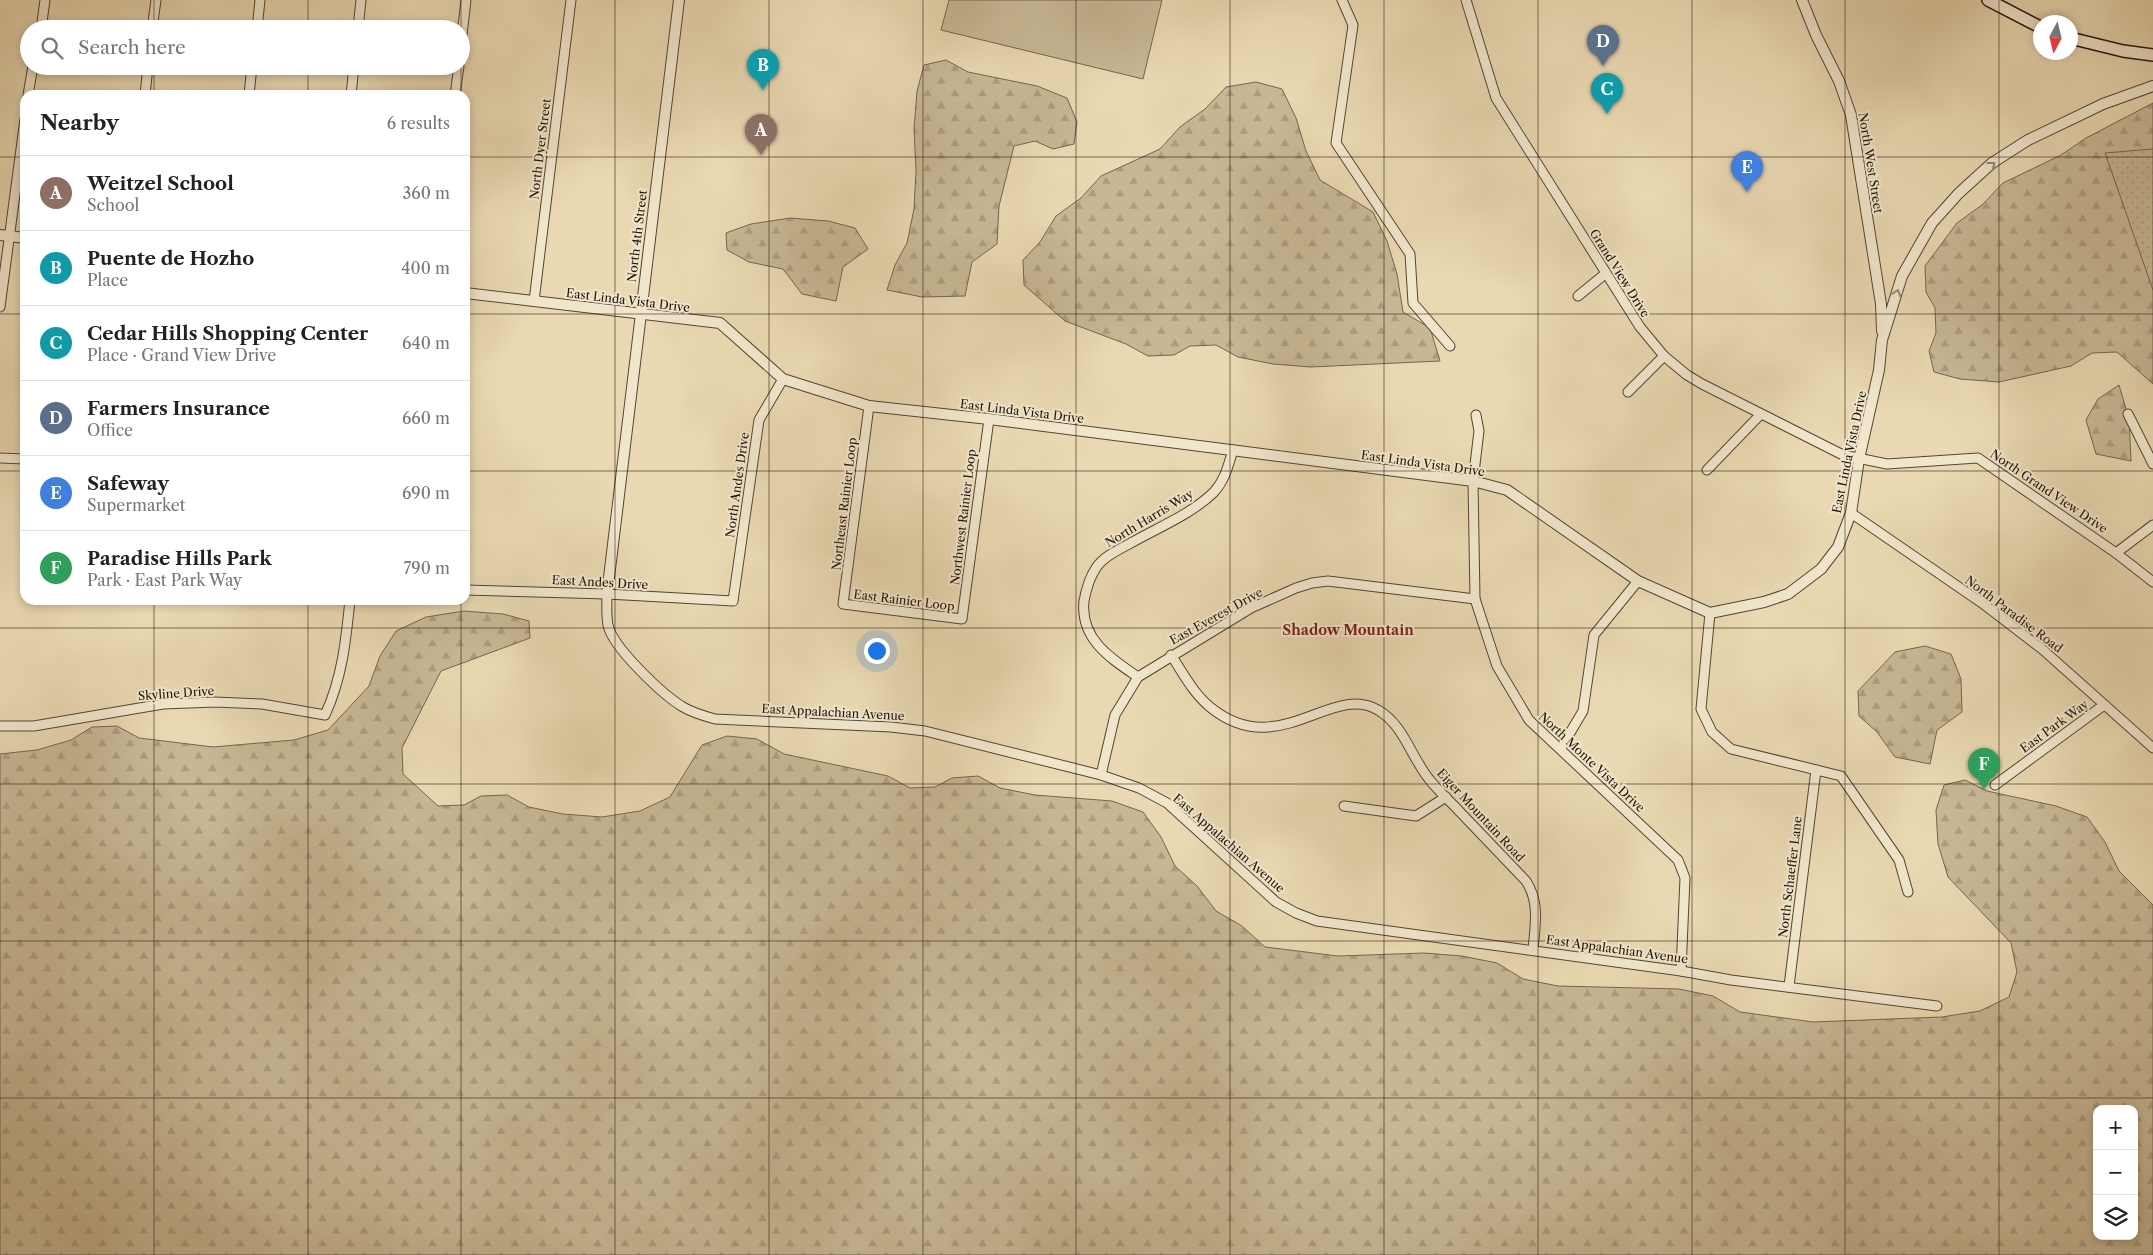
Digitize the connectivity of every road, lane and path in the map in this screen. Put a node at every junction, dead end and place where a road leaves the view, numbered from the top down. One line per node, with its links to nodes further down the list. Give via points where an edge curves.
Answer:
1 (46, 0): 12 (street)
2 (156, 0): 13 (street)
3 (260, 0): 14 (street)
4 (361, 0): 15 (street)
5 (466, 0): 16 (street)
6 (571, 0): 37 (street, North Dyer Street)
7 (679, 0): 39 (street, North 4th Street)
8 (1342, 0): 41 (street, via 1353,24 1336,143 1410,254 1412,303)
9 (1466, 0): 34 (street, Grand View Drive, via 1496,98)
10 (1802, 0): 40 (street, North West Street, via 1851,115 1881,304)
11 (1988, 0): 17 (main road)
12 (42, 20)
13 (153, 20)
14 (258, 20)
15 (359, 20)
16 (464, 20)
17 (2033, 23)
18 (2078, 40): 19 (main road)
19 (2153, 55)
20 (31, 75): 26 (street)
21 (147, 75): 27 (street)
22 (251, 75): 28 (street)
23 (353, 75): 29 (street)
24 (458, 75): 30 (street)
25 (2153, 86): 40 (street, East Linda Vista Drive, one-way to 25, via 1902,276 1932,223 1959,193 1992,163 2028,140 2103,104)
26 (29, 90)
27 (146, 90)
28 (250, 90)
29 (352, 90)
30 (456, 90)
31 (20, 148): 32 (street)
32 (5, 235): 33 (street); 38 (street)
33 (20, 237)
34 (1605, 274): 36 (street); 42 (street, Grand View Drive, via 1640,327)
35 (470, 294): 37 (street, East Linda Vista Drive)
36 (1578, 296)
37 (534, 301): 39 (street, East Linda Vista Drive)
38 (0, 308)
39 (640, 314): 43 (street, East Linda Vista Drive, via 720,324); 63 (street, North 4th Street)
40 (1882, 340): 53 (street, East Linda Vista Drive, via 1879,370)
41 (1450, 346)
42 (1664, 356): 44 (street); 48 (street, Grand View Drive, via 1687,376)
43 (783, 379): 45 (street, East Linda Vista Drive); 65 (street, North Andes Drive, via 759,420)
44 (1628, 392)
45 (869, 406): 49 (street, East Linda Vista Drive); 66 (street, Northeast Rainier Loop)
46 (2128, 414): 54 (street)
47 (1476, 415): 56 (street, North Monte Vista Drive, via 1479,431)
48 (1760, 415): 53 (street, Grand View Drive, via 1843,455); 55 (street)
49 (989, 419): 50 (street, East Linda Vista Drive); 69 (street, Northwest Rainier Loop)
50 (1233, 450): 56 (street, East Linda Vista Drive); 71 (street, North Harris Way, via 1221,484 1212,493 1110,555 1096,568 1090,581 1084,608 1089,632 1107,656)
51 (0, 458): 52 (street)
52 (20, 459)
53 (1859, 459): 57 (street, East Linda Vista Drive); 59 (street, North Grand View Drive, via 1887,464 1978,458)
54 (2153, 464)
55 (1707, 470)
56 (1473, 480): 60 (street, East Linda Vista Drive, via 1507,490); 64 (street, North Monte Vista Drive)
57 (1850, 513): 68 (street, East Linda Vista Drive, via 1838,547 1820,569 1788,594); 72 (street, North Paradise Road, via 2042,649)
58 (2153, 525): 59 (street)
59 (2116, 553): 61 (street, North Grand View Drive)
60 (1638, 581): 68 (street, East Linda Vista Drive); 74 (street, via 1594,635 1583,710)
61 (2153, 582)
62 (470, 590): 63 (street, East Andes Drive)
63 (607, 594): 65 (street, East Andes Drive); 77 (street, East Appalachian Avenue, via 608,625 616,643 664,691 696,714 715,719 925,731)
64 (1475, 599): 70 (street, East Everest Drive, via 1328,581 1312,583 1251,608); 74 (street, North Monte Vista Drive, via 1497,666 1529,720)
65 (733, 601)
66 (843, 604): 69 (street, East Rainier Loop)
67 (349, 605): 73 (street, Skyline Drive, via 335,694 325,715 262,704 214,702 163,704 34,726)
68 (1710, 613): 76 (street, via 1701,709 1712,732 1731,749)
69 (962, 619)
70 (1171, 655): 71 (street, East Everest Drive); 79 (street, Eiger Mountain Road, via 1210,707 1247,726 1283,726 1335,707 1356,704 1376,708 1392,719 1429,780)
71 (1138, 677): 77 (street, East Everest Drive, via 1115,715)
72 (2104, 705): 75 (street, North Paradise Road); 78 (street, East Park Way)
73 (0, 726)
74 (1561, 748): 83 (street, North Monte Vista Drive, via 1678,860 1685,878)
75 (2153, 748)
76 (1816, 770): 81 (street, via 1841,776 1899,860); 84 (street, North Schaeffer Lane)
77 (1101, 776): 82 (street, East Appalachian Avenue, via 1139,788 1167,803 1276,902 1296,913 1317,921)
78 (1995, 785)
79 (1446, 797): 80 (street, via 1416,816); 82 (street, Eiger Mountain Road, via 1533,891 1536,904)
80 (1344, 806)
81 (1908, 892)
82 (1533, 950): 83 (street, East Appalachian Avenue)
83 (1681, 971): 84 (street, East Appalachian Avenue)
84 (1789, 986): 85 (street, East Appalachian Avenue)
85 (1937, 1006)

